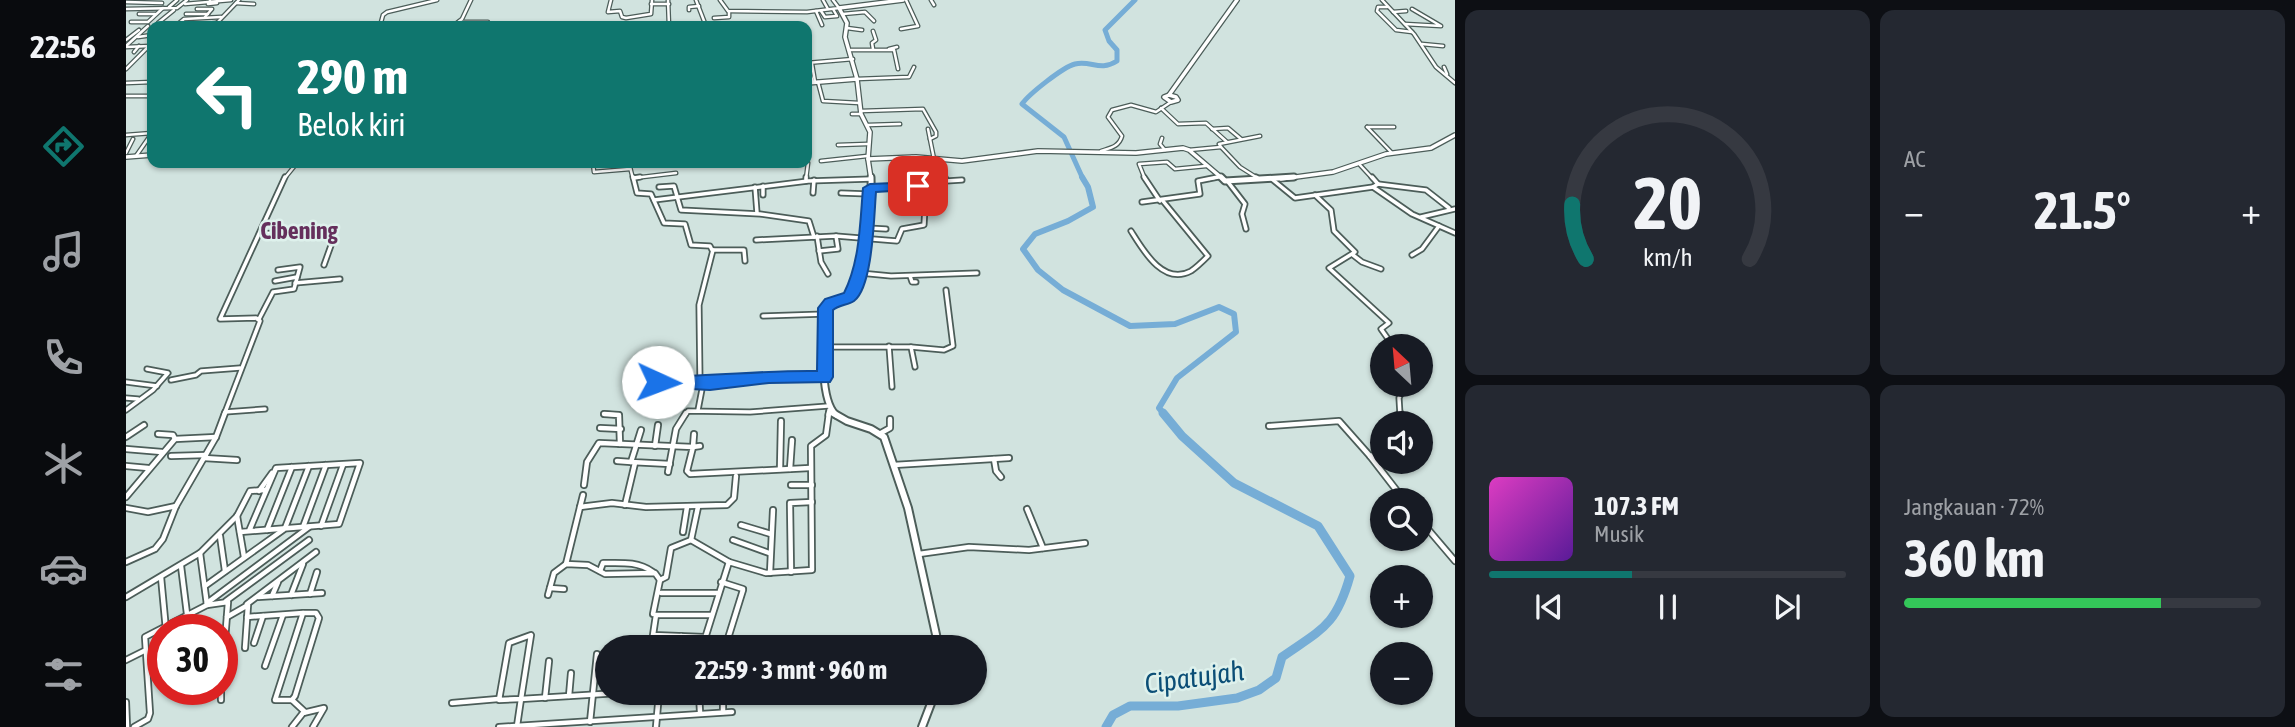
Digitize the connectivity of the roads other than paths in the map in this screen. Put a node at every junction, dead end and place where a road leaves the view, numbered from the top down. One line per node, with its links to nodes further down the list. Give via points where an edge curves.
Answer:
1 (177, 0): 37 (street)
2 (187, 0): 33 (street)
3 (231, 0): 19 (street)
4 (239, 0): 24 (street)
5 (437, 0): 62 (street, via 387,12)
6 (471, 0): 63 (street)
7 (611, 0): 20 (street, via 608,12 620,11 624,18 651,15)
8 (696, 0): 29 (street)
9 (720, 0): 46 (street)
10 (823, 0): 39 (street)
11 (834, 0): 36 (street)
12 (855, 0): 27 (street)
13 (904, 0): 22 (street); 71 (street, via 918,26)
14 (931, 0): 28 (street)
15 (1237, 0): 105 (street)
16 (1382, 0): 31 (street)
17 (127, 1): 23 (street)
18 (210, 1): 19 (street, via 208,4); 33 (street)
19 (218, 1)
20 (652, 2): 21 (street)
21 (668, 2): 64 (street)
22 (875, 2): 27 (street)
23 (162, 3)
24 (236, 4): 25 (street); 35 (street)
25 (254, 4)
26 (793, 4): 43 (street)
27 (860, 5): 30 (street)
28 (934, 5)
29 (699, 6): 41 (street); 65 (street)
30 (850, 7): 36 (street); 48 (street)
31 (1387, 7): 47 (street); 75 (street, via 1378,6 1377,11 1396,30)
32 (126, 8): 37 (street)
33 (177, 8): 37 (street); 58 (street)
34 (220, 8): 35 (street)
35 (230, 8): 54 (street)
36 (836, 8): 39 (street); 42 (street, via 837,16 825,17); 52 (street)
37 (165, 9): 49 (street)
38 (197, 9): 51 (street, via 212,9)
39 (828, 9): 42 (street)
40 (1412, 9): 67 (street, via 1441,26)
41 (689, 10)
42 (821, 10): 44 (street)
43 (799, 11): 44 (street); 46 (street)
44 (816, 11): 68 (street)
45 (1406, 11): 47 (street)
46 (729, 12): 55 (street, via 729,17)
47 (1393, 12): 67 (street)
48 (853, 13): 52 (street); 66 (street, via 866,12)
49 (157, 14): 56 (street, via 143,14 134,22); 57 (street)
50 (186, 14): 51 (street)
51 (208, 14): 53 (street)
52 (843, 14): 70 (street)
53 (205, 18): 54 (street); 59 (street)
54 (219, 18): 60 (street); 61 (street)
55 (714, 18)
56 (147, 21)
57 (149, 21)
58 (161, 21)
59 (181, 21)
60 (215, 21)
61 (217, 21)
62 (381, 21)
63 (460, 21)
64 (668, 21)
65 (704, 21)
66 (874, 21)
67 (1405, 24): 75 (street)
68 (822, 25)
69 (147, 27): 77 (street)
70 (848, 28): 73 (street); 88 (street, via 845,37)
71 (901, 29)
72 (139, 30): 78 (street)
73 (862, 30)
74 (873, 32): 86 (street)
75 (1412, 32): 79 (street)
76 (147, 36): 77 (street)
77 (136, 37): 81 (street)
78 (126, 40)
79 (1422, 44): 83 (street); 98 (street, via 1436,67)
80 (147, 45): 82 (street)
81 (126, 46): 82 (street)
82 (139, 46): 89 (street)
83 (1443, 46)
84 (897, 47): 87 (street)
85 (147, 48): 93 (street)
86 (873, 49): 87 (street); 88 (street)
87 (889, 49): 96 (street, via 896,52)
88 (851, 50): 90 (street)
89 (134, 52)
90 (853, 59): 91 (street); 99 (street)
91 (812, 64)
92 (812, 64): 102 (street)
93 (127, 66)
94 (914, 67): 99 (street, via 909,77)
95 (1444, 67): 98 (street)
96 (898, 69)
97 (812, 76): 102 (street)
98 (1448, 76): 104 (street)
99 (857, 79): 102 (street); 109 (street)
100 (147, 82): 103 (street)
101 (812, 82): 102 (street)
102 (815, 82): 109 (street, via 823,101)
103 (126, 83)
104 (1455, 83)
105 (1169, 94): 108 (street, via 1164,98); 108 (street, via 1178,99)
106 (126, 96): 107 (street)
107 (147, 96)
108 (1171, 102): 110 (street)
109 (859, 103): 111 (street)
110 (1161, 108): 116 (street, via 1178,124 1202,122); 131 (street, via 1156,112 1131,106 1112,110 1108,118 1122,138 1119,145)
111 (861, 113): 112 (street); 114 (street); 122 (street, via 923,109 936,132)
112 (852, 114)
113 (900, 124): 114 (street)
114 (868, 125): 128 (street)
115 (1394, 127): 134 (street, via 1367,127)
116 (1212, 129): 126 (street, via 1228,128); 127 (street)
117 (928, 130): 122 (street)
118 (147, 133): 119 (street)
119 (126, 135)
120 (1455, 135): 134 (street, via 1436,147)
121 (1260, 136): 126 (street)
122 (930, 138): 140 (street)
123 (1162, 138): 132 (street)
124 (133, 139): 135 (street)
125 (147, 139): 137 (street)
126 (1241, 139): 127 (street)
127 (1227, 142): 130 (street, via 1219,144)
128 (867, 144): 129 (street); 139 (street)
129 (838, 145)
130 (1221, 147): 133 (street); 157 (street)
131 (1101, 150): 132 (street); 140 (street)
132 (1165, 150): 133 (street)
133 (1189, 150): 143 (street)
134 (1392, 152): 142 (street)
135 (126, 155): 137 (street)
136 (147, 156): 137 (street)
137 (136, 157)
138 (912, 157): 139 (street); 140 (street); 165 (street, via 929,188)
139 (868, 158): 141 (street); 152 (street)
140 (936, 159): 154 (street, via 946,181)
141 (821, 161)
142 (1360, 165): 155 (street); 159 (street)
143 (1206, 166): 150 (street); 172 (street, via 1175,169 1166,162 1139,164 1147,185)
144 (292, 168): 184 (street)
145 (594, 168): 147 (street, via 594,172)
146 (807, 168): 156 (street)
147 (630, 169): 151 (street)
148 (676, 173): 151 (street)
149 (817, 174): 153 (street)
150 (1219, 177): 158 (street); 172 (street, via 1198,180 1200,194)
151 (634, 178): 171 (street, via 637,193 650,194)
152 (871, 179): 153 (street); 164 (street)
153 (816, 180): 156 (street); 166 (street)
154 (961, 180)
155 (1273, 180): 157 (street); 169 (street, via 1295,198)
156 (806, 181): 160 (street)
157 (1261, 181): 158 (street)
158 (1228, 182): 181 (street, via 1245,204)
159 (1378, 184): 163 (street); 174 (street, via 1426,190)
160 (763, 186): 162 (street); 168 (street)
161 (659, 187): 170 (street, via 674,186)
162 (755, 187): 170 (street); 176 (street)
163 (1373, 187): 169 (street); 177 (street)
164 (870, 191): 165 (street, via 918,186); 167 (street); 179 (street)
165 (920, 192): 187 (street, via 915,195 925,207 923,227 902,229 896,242)
166 (813, 193)
167 (841, 193)
168 (763, 195)
169 (1315, 195): 193 (street, via 1335,214 1334,231)
170 (678, 196): 171 (street); 176 (street, via 682,210)
171 (654, 200): 190 (street, via 664,224 685,223 690,245)
172 (1161, 201): 173 (street); 182 (street, via 1208,256 1189,272 1172,275 1149,259)
173 (1142, 202)
174 (1449, 208): 175 (street); 177 (street)
175 (1455, 209)
176 (757, 214): 186 (street, via 810,222)
177 (1419, 218): 178 (street)
178 (1439, 226): 183 (street); 194 (street)
179 (866, 228): 180 (street); 187 (street)
180 (886, 229)
181 (1246, 229)
182 (1131, 231)
183 (1455, 233)
184 (260, 234): 196 (street, via 327,229 334,237); 211 (street, via 220,320)
185 (836, 236): 186 (street); 187 (street); 192 (street, via 838,249)
186 (816, 237): 188 (street); 192 (street)
187 (866, 237): 199 (street)
188 (756, 240)
189 (731, 241): 191 (street)
190 (713, 250): 191 (street); 223 (street, via 699,305)
191 (731, 250): 195 (street, via 744,250)
192 (819, 251): 201 (street)
193 (1353, 255): 197 (street); 212 (street, via 1329,268 1389,323 1381,329)
194 (1412, 255)
195 (745, 261)
196 (324, 265)
197 (1381, 269)
198 (278, 270): 203 (street, via 300,267)
199 (860, 273): 202 (street); 209 (street, via 851,295 827,305)
200 (977, 273): 202 (street)
201 (828, 274)
202 (910, 276): 206 (street)
203 (297, 277): 205 (street); 207 (street)
204 (340, 279): 207 (street)
205 (275, 281)
206 (916, 282)
207 (295, 283): 211 (street, via 294,289 273,292)
208 (946, 290): 215 (street, via 953,346 944,350)
209 (825, 314): 210 (street); 214 (street)
210 (763, 316)
211 (259, 319): 217 (street)
212 (1385, 334)
213 (888, 346): 214 (street); 215 (street); 225 (street)
214 (824, 347): 219 (street)
215 (911, 347): 216 (street)
216 (915, 367)
217 (240, 368): 220 (street); 232 (street)
218 (147, 369): 224 (street, via 168,372)
219 (825, 377): 223 (street); 228 (street)
220 (171, 380)
221 (126, 382): 224 (street)
222 (658, 382): 223 (street)
223 (701, 383): 231 (street)
224 (157, 386): 227 (street)
225 (892, 387)
226 (126, 398): 227 (street)
227 (139, 399): 230 (street)
228 (829, 408): 231 (street); 242 (street, via 847,421); 275 (street, via 826,435 811,446)
229 (265, 409): 232 (street)
230 (126, 410)
231 (698, 410): 252 (street, via 683,416)
232 (225, 412): 246 (street)
233 (604, 414): 240 (street, via 620,415)
234 (890, 419): 242 (street, via 890,428)
235 (781, 421): 276 (street)
236 (144, 425): 245 (street)
237 (658, 425): 251 (street)
238 (1269, 426): 258 (street, via 1339,421)
239 (600, 428): 240 (street)
240 (621, 429): 249 (street)
241 (641, 430): 250 (street)
242 (881, 433): 268 (street)
243 (158, 434): 247 (street)
244 (694, 434): 254 (street)
245 (126, 437)
246 (216, 437): 247 (street); 259 (street)
247 (175, 439): 256 (street)
248 (792, 440): 274 (street)
249 (620, 444): 250 (street); 282 (street, via 597,445 587,462)
250 (636, 445): 251 (street); 264 (street)
251 (655, 446): 252 (street)
252 (674, 446): 254 (street); 266 (street)
253 (700, 446): 254 (street)
254 (693, 447): 279 (street, via 688,474)
255 (126, 449): 256 (street)
256 (164, 452): 272 (street)
257 (171, 456): 259 (street)
258 (1370, 456)
259 (205, 457): 262 (street); 293 (street)
260 (1009, 458): 261 (street)
261 (994, 459): 268 (street); 280 (street)
262 (237, 460)
263 (617, 461): 264 (street)
264 (633, 463): 266 (street); 292 (street)
265 (343, 464): 267 (street); 302 (street); 302 (street, via 360,463 339,524)
266 (670, 464): 277 (street)
267 (326, 465): 269 (street); 303 (street)
268 (894, 465): 320 (street)
269 (309, 466): 271 (street); 304 (street)
270 (126, 467): 272 (street)
271 (292, 467): 273 (street); 305 (street)
272 (149, 468): 285 (street)
273 (276, 468): 287 (street); 288 (street)
274 (790, 468): 275 (street); 276 (street)
275 (810, 468): 284 (street)
276 (780, 469): 279 (street)
277 (668, 472)
278 (1384, 474): 286 (street)
279 (736, 475): 296 (street, via 732,503)
280 (1001, 477)
281 (126, 485): 285 (street)
282 (584, 485)
283 (791, 485): 284 (street)
284 (812, 485): 291 (street)
285 (134, 486): 290 (street)
286 (1395, 488)
287 (266, 490): 288 (street); 306 (street)
288 (259, 491): 300 (street, via 250,491)
289 (583, 495): 294 (street)
290 (126, 496)
291 (812, 502): 333 (street, via 813,567); 333 (street, via 790,502)
292 (625, 505): 294 (street); 295 (street)
293 (176, 506): 297 (street, via 148,512); 323 (street, via 158,546)
294 (580, 507): 328 (street)
295 (687, 507): 296 (street); 308 (street)
296 (698, 507): 313 (street)
297 (126, 508)
298 (1027, 509): 316 (street)
299 (773, 510): 309 (street)
300 (237, 516): 307 (street); 311 (street)
301 (741, 525): 309 (street)
302 (321, 526): 303 (street)
303 (307, 527): 304 (street); 355 (street)
304 (285, 528): 305 (street); 321 (street)
305 (267, 530): 306 (street)
306 (249, 531): 307 (street)
307 (240, 532): 321 (street)
308 (683, 532)
309 (771, 534): 319 (street)
310 (1433, 535): 325 (street)
311 (220, 536): 318 (street); 330 (street)
312 (309, 540): 354 (street)
313 (691, 540): 324 (street); 339 (street, via 671,548 666,577)
314 (733, 540): 319 (street)
315 (1085, 543): 316 (street)
316 (1043, 548): 320 (street, via 969,547)
317 (316, 552): 322 (street)
318 (200, 553): 329 (street); 342 (street)
319 (769, 553): 335 (street)
320 (917, 554): 371 (street)
321 (244, 557): 330 (street)
322 (304, 561): 340 (street); 349 (street)
323 (126, 562)
324 (729, 562): 335 (street); 341 (street)
325 (1455, 562)
326 (624, 563): 327 (street); 331 (street, via 603,563); 336 (street)
327 (636, 563): 334 (street); 337 (street)
328 (566, 564): 331 (street); 343 (street, via 556,570)
329 (181, 566): 338 (street); 359 (street)
330 (225, 571): 342 (street)
331 (600, 571): 336 (street)
332 (317, 572): 348 (street)
333 (791, 572): 335 (street)
334 (655, 573): 337 (street); 339 (street)
335 (770, 573)
336 (621, 574): 337 (street)
337 (635, 574)
338 (161, 577): 352 (street); 358 (street)
339 (660, 580): 364 (street)
340 (278, 581): 351 (street); 353 (street)
341 (721, 582): 347 (street); 370 (street, via 744,590)
342 (205, 586): 355 (street)
343 (550, 588): 344 (street); 350 (street)
344 (564, 589)
345 (322, 593): 348 (street)
346 (661, 593): 347 (street)
347 (717, 593): 365 (street)
348 (310, 594): 349 (street)
349 (291, 595): 351 (street)
350 (548, 595)
351 (272, 596): 353 (street)
352 (126, 597)
353 (256, 597): 356 (street)
354 (223, 602): 355 (street); 361 (street, via 228,603)
355 (209, 604): 360 (street)
356 (247, 604): 362 (street); 367 (street)
357 (303, 613): 363 (street); 386 (street, via 316,613 319,618); 386 (street, via 274,699)
358 (165, 614)
359 (187, 614)
360 (192, 614)
361 (227, 614)
362 (232, 614)
363 (283, 614): 366 (street); 378 (street)
364 (653, 614)
365 (711, 615): 368 (street, via 656,615); 369 (street)
366 (263, 616): 367 (street); 373 (street)
367 (247, 617): 374 (street)
368 (653, 635)
369 (705, 635)
370 (729, 635)
371 (936, 635)
372 (147, 636): 375 (street)
373 (254, 643)
374 (245, 648)
375 (144, 651): 376 (street); 402 (street, via 150,713)
376 (126, 660)
377 (549, 661): 383 (street)
378 (265, 666)
379 (571, 673): 382 (street)
380 (595, 681): 381 (street)
381 (594, 695): 382 (street); 398 (street)
382 (569, 696): 383 (street)
383 (545, 698): 385 (street)
384 (498, 699): 385 (street); 385 (street, via 509,643 531,635); 388 (street)
385 (522, 699): 400 (street)
386 (292, 700): 393 (street)
387 (126, 702): 401 (street)
388 (453, 703)
389 (658, 705): 397 (street)
390 (700, 705): 396 (street)
391 (723, 705): 394 (street)
392 (930, 705): 408 (street)
393 (304, 712): 403 (street); 404 (street, via 324,708)
394 (723, 712): 395 (street); 396 (street)
395 (732, 712)
396 (700, 713): 397 (street)
397 (656, 717): 398 (street); 407 (street)
398 (590, 722): 399 (street)
399 (578, 725): 400 (street)
400 (517, 726): 406 (street)
401 (127, 727)
402 (134, 727)
403 (292, 727)
404 (313, 727)
405 (499, 727): 406 (street)
406 (509, 727)
407 (656, 727)
408 (922, 727)

